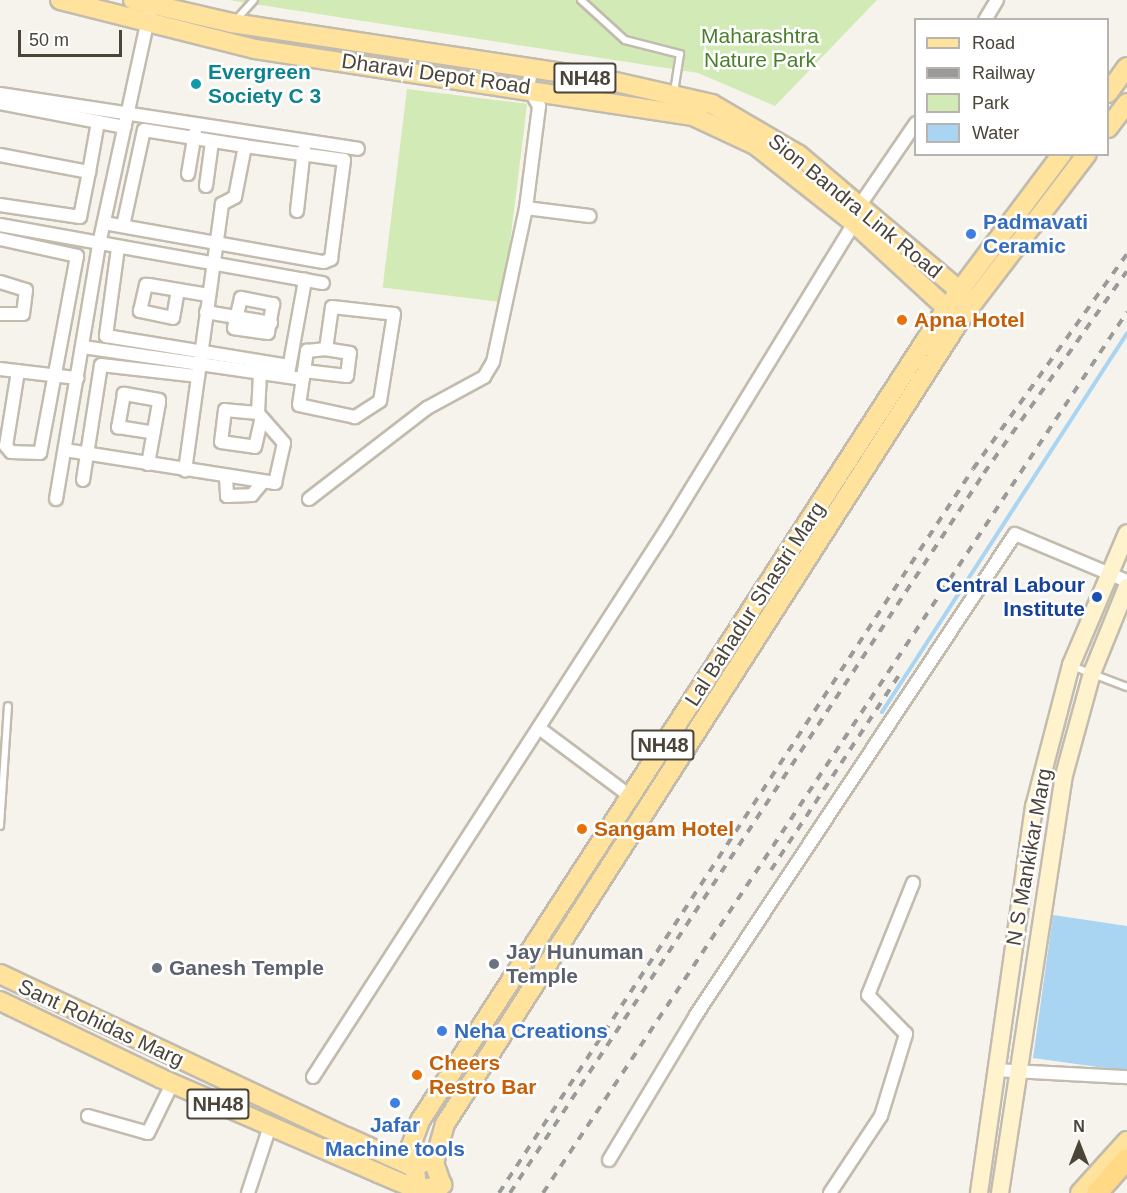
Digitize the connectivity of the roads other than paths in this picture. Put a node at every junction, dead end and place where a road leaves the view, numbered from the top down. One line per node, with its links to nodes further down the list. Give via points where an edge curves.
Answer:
1 (60, 0): 9 (main road, Dharavi Depot Road)
2 (133, 0): 6 (main road, Sion Bandra Link Road / NH48)
3 (255, 0): 8 (lane)
4 (581, 0): 13 (lane, via 625,40 680,54)
5 (997, 0): 7 (street)
6 (151, 4): 8 (main road, Sion Bandra Link Road / NH48); 9 (street)
7 (986, 18)
8 (232, 23): 11 (main road, Sion Bandra Link Road / NH48)
9 (146, 25): 11 (main road, Dharavi Depot Road, via 255,50); 17 (street)
10 (1127, 67): 12 (main road)
11 (530, 79): 13 (main road, Sion Bandra Link Road / NH48); 37 (street, via 539,106); 41 (main road, Dharavi Depot Road, via 659,107 722,127 755,145)
12 (1109, 90)
13 (674, 92): 36 (main road, Sion Bandra Link Road / NH48, via 749,122)
14 (0, 94): 17 (street)
15 (0, 103): 18 (street)
16 (1127, 103): 20 (main road)
17 (128, 113): 21 (street); 22 (street)
18 (98, 122): 21 (street); 30 (street)
19 (914, 124): 36 (street)
20 (1109, 126)
21 (125, 128): 40 (street)
22 (195, 132): 23 (street); 25 (street); 31 (street); 43 (street, via 141,132)
23 (212, 142): 24 (street); 32 (street)
24 (245, 146): 25 (street); 45 (street, via 235,197 222,204)
25 (304, 148): 26 (street); 38 (street); 45 (street, via 345,162 331,259)
26 (358, 149)
27 (0, 155): 30 (street)
28 (1061, 156): 33 (main road, Lal Bahadur Shastri Marg / NH48)
29 (1086, 156): 34 (main road, Lal Bahadur Shastri Marg / NH48)
30 (89, 172): 35 (street, via 80,217)
31 (188, 174)
32 (206, 186)
33 (1035, 191): 34 (main road); 54 (main road, Lal Bahadur Shastri Marg / NH48)
34 (1052, 201): 54 (main road, Lal Bahadur Shastri Marg / NH48)
35 (0, 205)
36 (860, 205): 54 (main road, Sion Bandra Link Road / NH48)
37 (526, 208): 39 (street); 82 (street, via 498,344 484,377 427,408)
38 (297, 211)
39 (589, 216)
40 (104, 223): 43 (street); 46 (street)
41 (854, 224): 57 (main road, Dharavi Depot Road); 91 (street)
42 (0, 225): 46 (street)
43 (123, 226): 45 (street)
44 (0, 239): 71 (street, via 77,254)
45 (216, 243): 48 (street)
46 (99, 244): 47 (street); 60 (street)
47 (118, 248): 48 (street); 59 (street, via 104,332)
48 (212, 264): 49 (street); 53 (street)
49 (305, 280): 51 (street); 68 (street)
50 (0, 282): 56 (street, via 26,291 23,314)
51 (323, 283)
52 (178, 290): 53 (street)
53 (208, 295): 55 (street)
54 (967, 297): 57 (main road, Lal Bahadur Shastri Marg / NH48)
55 (206, 312): 58 (street); 65 (street)
56 (0, 314)
57 (953, 314): 94 (main road, Lal Bahadur Shastri Marg / NH48); 95 (main road, Lal Bahadur Shastri Marg / NH48)
58 (235, 317): 58 (street, via 271,323 273,304 239,299)
59 (125, 339): 62 (street); 63 (street)
60 (83, 347): 62 (street); 72 (street)
61 (326, 349): 70 (street, via 308,349); 70 (street, via 350,353 347,376); 70 (street, via 334,306 394,314 378,405 355,417 304,410 299,405)
62 (123, 359): 63 (street); 75 (street, via 100,367)
63 (178, 361): 65 (street)
64 (225, 362): 65 (street); 68 (street); 69 (street)
65 (199, 364): 77 (street)
66 (0, 369): 67 (street)
67 (18, 371): 71 (street); 71 (street, via 6,446 11,452 43,450)
68 (288, 371): 69 (street); 70 (street)
69 (260, 373): 80 (street, via 260,417 279,432 284,443 278,479)
70 (304, 375)
71 (58, 376): 72 (street)
72 (77, 378): 74 (street)
73 (154, 433): 76 (street)
74 (65, 450): 75 (street); 81 (street)
75 (87, 454): 76 (street); 79 (street)
76 (148, 464): 77 (street)
77 (185, 470): 78 (street)
78 (226, 476): 80 (street); 80 (street, via 227,496 252,495)
79 (83, 480)
80 (262, 483)
81 (56, 499)
82 (309, 499)
83 (1127, 533): 84 (main road, N S Mankikar Marg)
84 (1108, 573): 85 (street); 87 (main road, N S Mankikar Marg); 116 (street, via 1015,534 696,1015)
85 (1127, 581)
86 (1127, 587): 88 (main road, N S Mankikar Marg)
87 (1071, 665): 88 (lane); 92 (main road, N S Mankikar Marg)
88 (1092, 673): 89 (lane); 93 (main road, N S Mankikar Marg)
89 (1127, 687)
90 (8, 705): 97 (lane)
91 (539, 728): 96 (street); 108 (street)
92 (1053, 731): 93 (main road); 98 (main road, N S Mankikar Marg)
93 (1075, 737): 99 (main road, N S Mankikar Marg)
94 (664, 743): 95 (main road); 96 (main road, Lal Bahadur Shastri Marg / NH48)
95 (681, 754): 117 (main road, Lal Bahadur Shastri Marg / NH48, via 445,1124)
96 (630, 796): 118 (main road, Lal Bahadur Shastri Marg / NH48, via 414,1131)
97 (0, 826)
98 (1031, 827): 99 (main road); 106 (main road, N S Mankikar Marg)
99 (1053, 830): 107 (main road, N S Mankikar Marg)
100 (913, 883): 122 (street, via 868,995 906,1034 881,1116)
101 (0, 974): 103 (main road, Sant Rohidas Marg)
102 (0, 1001): 104 (main road, Sant Rohidas Marg / NH48)
103 (110, 1027): 104 (main road); 105 (main road, Sant Rohidas Marg)
104 (98, 1049): 110 (main road, Sant Rohidas Marg / NH48)
105 (200, 1070): 111 (main road); 118 (main road, Sant Rohidas Marg)
106 (996, 1070): 107 (street); 123 (main road, N S Mankikar Marg)
107 (1018, 1071): 109 (street); 124 (main road, N S Mankikar Marg)
108 (313, 1077)
109 (1127, 1077)
110 (172, 1084): 111 (main road, Sant Rohidas Marg / NH48); 112 (street, via 148,1133)
111 (190, 1092): 113 (main road, Sant Rohidas Marg / NH48)
112 (88, 1116)
113 (270, 1126): 120 (main road, Sant Rohidas Marg / NH48); 121 (street)
114 (1127, 1141): 125 (main road)
115 (1127, 1159): 126 (highway)
116 (609, 1160)
117 (434, 1162): 118 (main road); 120 (main road, via 442,1185)
118 (411, 1166): 120 (main road, Lal Bahadur Shastri Marg / NH48)
119 (1127, 1174): 127 (highway)
120 (418, 1190)
121 (248, 1193)
122 (830, 1193)
123 (979, 1193)
124 (1000, 1193)
125 (1080, 1193)
126 (1096, 1193)
127 (1110, 1193)

